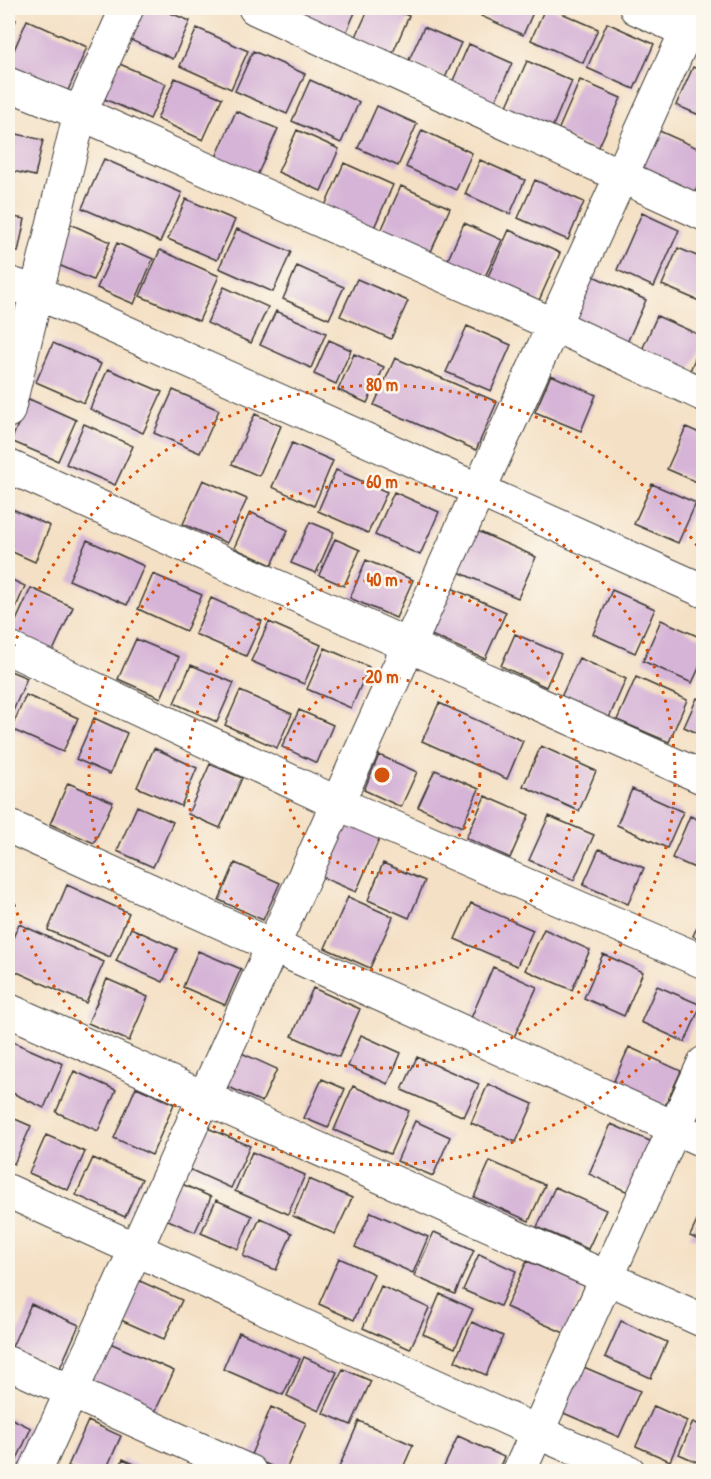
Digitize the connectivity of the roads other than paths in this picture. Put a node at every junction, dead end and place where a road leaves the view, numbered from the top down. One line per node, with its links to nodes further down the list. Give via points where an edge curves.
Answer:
1 (127, 8): 6 (street)
2 (255, 8): 7 (street)
3 (636, 8): 4 (street)
4 (695, 26): 7 (street)
5 (8, 84): 6 (street)
6 (80, 113): 9 (street); 10 (street)
7 (620, 175): 8 (street); 10 (street)
8 (704, 214)
9 (22, 288): 12 (street); 14 (street)
10 (552, 324): 11 (street); 14 (street)
11 (704, 395)
12 (8, 411)
13 (8, 466): 16 (street)
14 (478, 490): 15 (street); 16 (street)
15 (704, 591)
16 (408, 646): 18 (street); 19 (street)
17 (8, 648): 19 (street)
18 (704, 778)
19 (337, 803): 21 (street); 22 (street)
20 (8, 826): 21 (street)
21 (272, 946): 25 (street); 26 (street)
22 (704, 962)
23 (8, 1010): 25 (street)
24 (704, 1064): 26 (street)
25 (204, 1097): 29 (street); 30 (street)
26 (674, 1128): 27 (street); 30 (street)
27 (704, 1141)
28 (8, 1191): 29 (street)
29 (136, 1249): 33 (street); 34 (street)
30 (607, 1278): 31 (street); 34 (street)
31 (704, 1321)
32 (8, 1363): 33 (street)
33 (71, 1391): 35 (street); 36 (street)
34 (537, 1432): 37 (street); 38 (street)
35 (35, 1472)
36 (250, 1472)
37 (519, 1472)
38 (629, 1472)

